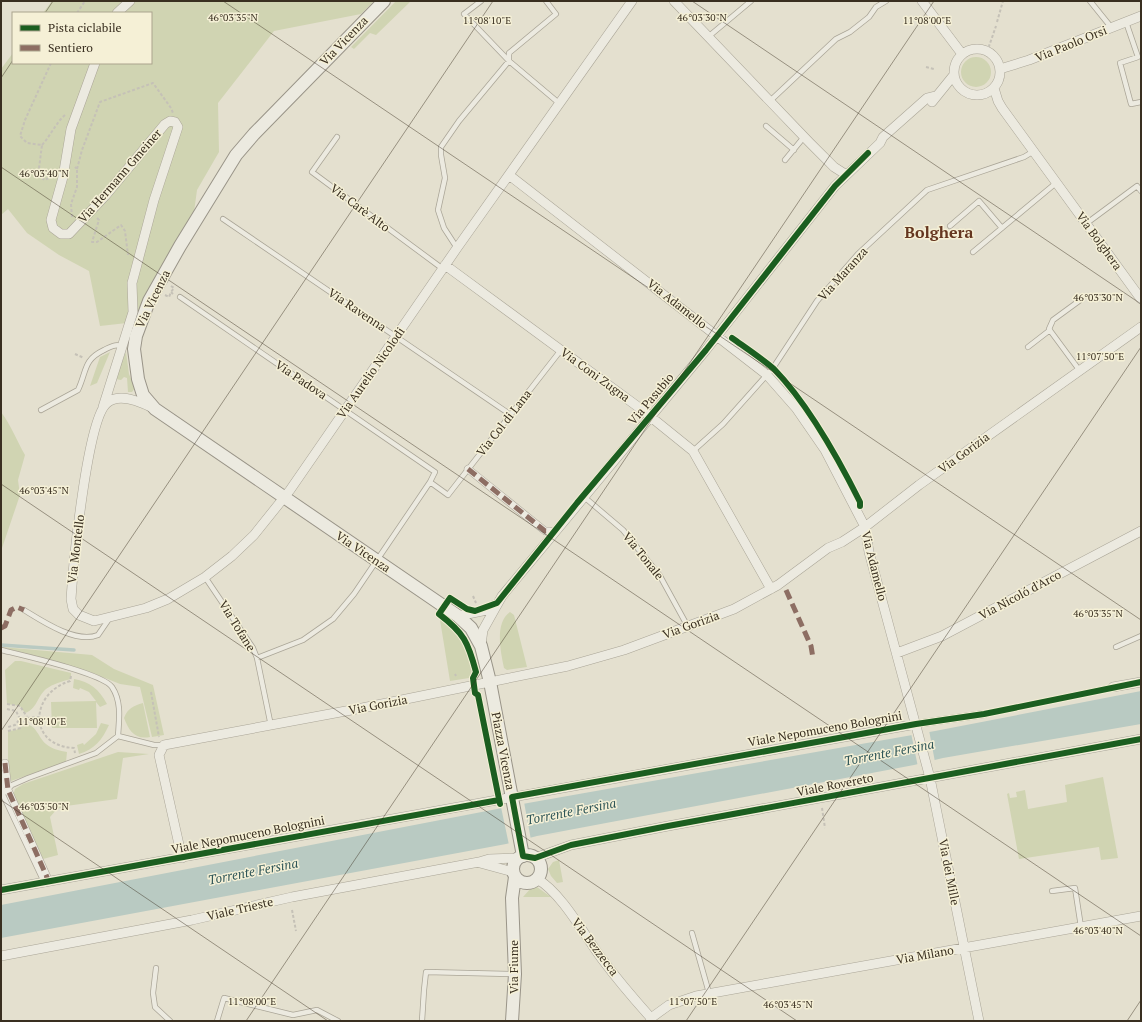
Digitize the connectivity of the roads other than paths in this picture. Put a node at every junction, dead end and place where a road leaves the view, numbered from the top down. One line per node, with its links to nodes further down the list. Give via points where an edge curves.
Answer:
1 (130, 1): 11 (street)
2 (384, 1): 54 (main road, Via Vicenza, via 254,134 219,180 172,259 139,323 134,349)
3 (480, 1): 17 (lane, via 464,14)
4 (546, 1): 17 (lane, via 556,14 509,53)
5 (632, 1): 24 (street, Via Aurelio Nicolodi)
6 (674, 1): 15 (street)
7 (751, 1): 15 (lane)
8 (886, 1): 22 (lane, via 850,32 836,39)
9 (922, 1): 16 (street)
10 (1090, 1): 14 (lane)
11 (118, 12)
12 (1141, 16): 13 (street, Via Paolo Orsi)
13 (1126, 22): 14 (street, Via Paolo Orsi); 23 (lane, via 1138,58 1120,63 1131,104)
14 (1111, 28): 19 (street, Via Paolo Orsi)
15 (707, 37): 22 (street)
16 (962, 54): 19 (street, via 974,49 988,52 998,62); 20 (street, via 957,60)
17 (510, 61): 24 (lane); 39 (lane, via 459,121 441,147 445,178 438,210 444,228)
18 (95, 64): 49 (street, Via Hermann Gmeiner, via 70,129 66,162 51,220 53,228 61,234 69,234 165,124 175,122 178,127 154,200 132,283 133,312)
19 (1000, 69): 21 (street, via 998,82)
20 (953, 76): 21 (street, via 956,84 967,94 982,95); 31 (street, Via Pasubio, via 935,96 927,98)
21 (994, 88): 29 (street, Via Bolghera, via 1002,108)
22 (770, 101): 27 (street)
23 (1141, 102)
24 (560, 104): 32 (street, Via Aurelio Nicolodi)
25 (766, 126): 28 (lane)
26 (337, 137): 41 (lane, Via Carè Alto, via 312,172)
27 (804, 137): 28 (lane); 31 (street, via 834,167)
28 (794, 150): 30 (lane)
29 (1034, 151): 33 (street, Via Bolghera); 53 (lane, Via Maranza, via 1024,157 927,190 858,254 817,301)
30 (785, 160)
31 (845, 174): 47 (street, Via Pasubio)
32 (509, 175): 39 (street, Via Aurelio Nicolodi); 47 (street, Via Adamello)
33 (1056, 183): 36 (street, Via Bolghera); 38 (lane)
34 (1141, 191): 36 (lane, via 1137,186)
35 (223, 219): 48 (lane, Via Ravenna)
36 (1087, 223): 43 (street, Via Bolghera)
37 (950, 226): 38 (lane, via 979,201)
38 (1002, 228): 40 (lane)
39 (457, 248): 41 (street, Via Aurelio Nicolodi)
40 (973, 252)
41 (444, 267): 48 (street, Via Aurelio Nicolodi); 51 (street, Via Coni Zugna)
42 (180, 297): 61 (lane, Via Padova)
43 (1141, 298)
44 (1079, 301): 46 (lane, via 1053,320)
45 (1141, 327): 52 (street, Via Gorizia)
46 (1050, 330): 50 (lane); 52 (lane)
47 (718, 335): 53 (street, Via Adamello); 63 (street, Via Pasubio)
48 (397, 337): 61 (street, Via Aurelio Nicolodi); 62 (lane, Via Ravenna)
49 (122, 346): 55 (street, Via Hermann Gmeiner); 60 (lane, via 112,345 94,354 89,360 78,390)
50 (1028, 347)
51 (561, 350): 62 (lane, Via Col di Lana); 63 (street, Via Coni Zugna)
52 (1080, 370): 69 (street, Via Gorizia)
53 (767, 375): 64 (lane, Via Maranza, via 723,424); 69 (street, Via Adamello, via 796,408 825,450)
54 (140, 388): 56 (street, via 135,395); 59 (main road, Via Vicenza)
55 (107, 391): 57 (street); 58 (street, Via Hermann Gmeiner)
56 (127, 398): 57 (street); 59 (street)
57 (115, 399): 58 (street)
58 (103, 407): 78 (street, Via Montello, via 87,462 71,599 73,609 86,619)
59 (155, 409): 68 (main road, Via Vicenza)
60 (41, 410)
61 (344, 410): 66 (lane, Via Padova, via 435,472); 68 (street, Via Aurelio Nicolodi)
62 (511, 415): 65 (lane, Via Col di Lana)
63 (650, 416): 64 (street, Via Coni Zugna); 67 (street, Via Pasubio)
64 (692, 451): 74 (street, Via Coni Zugna)
65 (468, 469): 66 (lane, Via Col di Lana, via 448,495); 71 (street, via 545,531)
66 (430, 482): 72 (lane)
67 (583, 496): 71 (street, Via Pasubio); 79 (lane, Via Tonale, via 623,530 660,576)
68 (283, 497): 72 (main road, Via Vicenza); 73 (street, Via Montello, via 254,535)
69 (865, 527): 74 (street, Via Gorizia, via 828,548); 84 (street, Via Adamello, via 869,552)
70 (1141, 531): 84 (street, Via Nicoló d'Arco, via 942,636)
71 (553, 533): 75 (street, Via Pasubio)
72 (377, 561): 77 (main road, Via Vicenza); 86 (lane, via 354,594 332,619 303,640)
73 (205, 577): 78 (street, Via Montello, via 146,608); 86 (lane, Via Tofane, via 253,648)
74 (771, 589): 79 (street, Via Gorizia, via 734,609)
75 (497, 603): 77 (street, Via Pasubio, via 487,610); 81 (street, Via Pasubio, via 483,630)
76 (24, 610): 78 (lane, via 66,633 88,637 98,635)
77 (458, 616): 81 (main road, Via Vicenza, via 471,628)
78 (109, 619)
79 (688, 627): 87 (street, Via Gorizia, via 624,650 568,666)
80 (1141, 636): 82 (lane)
81 (481, 646): 87 (main road, Piazza Vicenza)
82 (1116, 647)
83 (1, 650): 85 (lane); 93 (lane, via 71,669 99,679 112,687 120,709)
84 (897, 653): 92 (street, Via Adamello)
85 (1, 656)
86 (257, 658): 91 (lane, Via Tofane)
87 (490, 682): 91 (street, Via Gorizia); 100 (main road, Piazza Vicenza)
88 (1141, 682): 89 (street, Viale Nepomuceno Bolognini)
89 (1113, 687): 90 (lane, Viale Nepomuceno Bolognini)
90 (984, 714): 92 (street, Viale Nepomuceno Bolognini)
91 (271, 726): 95 (street, Via Gorizia)
92 (917, 726): 98 (street, Via dei Mille); 100 (street, Viale Nepomuceno Bolognini)
93 (118, 736): 95 (lane, via 154,745); 99 (lane, via 96,753 12,785)
94 (1141, 739): 98 (street, Viale Rovereto)
95 (162, 743): 102 (street, via 159,755)
96 (5, 763): 99 (street)
97 (1, 773): 99 (lane)
98 (930, 778): 101 (street, Viale Rovereto, via 571,845); 113 (street, Via dei Mille)
99 (4, 794): 106 (street, via 47,877)
100 (512, 801): 101 (main road, Piazza Vicenza, via 520,843); 102 (street, Viale Nepomuceno Bolognini)
101 (526, 857): 103 (street, Viale Trieste); 104 (main road, via 513,865); 105 (main road, Piazza Vicenza, via 540,869)
102 (182, 858): 106 (street, Viale Nepomuceno Bolognini)
103 (479, 862): 104 (street, Viale Trieste); 114 (street, Viale Trieste)
104 (514, 875): 105 (main road, via 520,882); 109 (main road, Via Fiume)
105 (532, 881): 109 (main road, Via Fiume); 118 (street, Via Bezzecca, via 550,888)
106 (45, 883): 107 (street, Viale Nepomuceno Bolognini)
107 (1, 890)
108 (1052, 891): 111 (lane, via 1075,888)
109 (513, 913): 116 (main road, Via Fiume)
110 (1141, 916): 111 (street, Via Milano)
111 (1081, 927): 113 (street, Via Milano)
112 (692, 933): 117 (lane)
113 (965, 948): 117 (street, Via Milano); 124 (street, Via dei Mille)
114 (1, 956)
115 (156, 968): 119 (lane, via 153,993 155,1007)
116 (515, 974): 122 (lane, via 426,972); 123 (main road, Via Fiume)
117 (709, 993): 118 (street, Via Milano, via 684,998 669,1005)
118 (651, 1019)
119 (170, 1021)
120 (217, 1021): 121 (lane, via 224,998 293,1015 317,1010)
121 (338, 1021)
122 (422, 1021)
123 (512, 1021)
124 (979, 1021)

